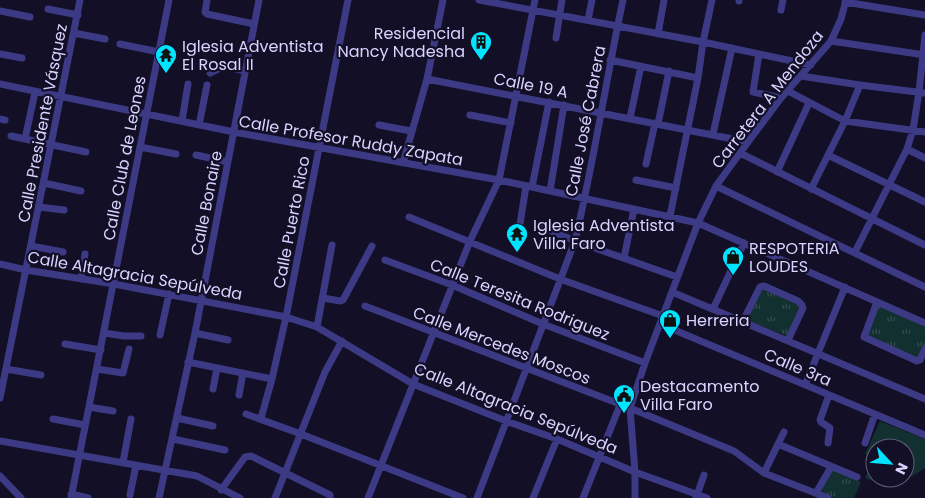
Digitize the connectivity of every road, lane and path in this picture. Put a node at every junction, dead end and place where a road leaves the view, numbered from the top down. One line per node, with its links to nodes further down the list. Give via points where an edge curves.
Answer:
1 (80, 0): 23 (street, Calle Presidente Vásquez)
2 (170, 0): 39 (street, Calle Club de Leones)
3 (208, 0): 28 (street, via 206,14)
4 (259, 0): 28 (street, Calle Bonaire)
5 (348, 0): 87 (street, Calle Puerto Rico)
6 (443, 0): 52 (street)
7 (478, 0): 16 (street)
8 (535, 0): 22 (street)
9 (562, 0): 25 (street)
10 (592, 0): 27 (street)
11 (623, 0): 29 (street, Calle José Cabrera)
12 (664, 0): 31 (street)
13 (712, 0): 36 (street)
14 (783, 0): 20 (street)
15 (873, 0): 18 (street)
16 (487, 1): 22 (street)
17 (846, 1): 18 (street); 35 (street, Carretera A Mendoza, via 839,27)
18 (884, 8): 24 (street)
19 (48, 9): 23 (street)
20 (780, 10)
21 (0, 11): 26 (street)
22 (533, 11): 25 (street); 60 (street)
23 (78, 14): 30 (street, Calle Presidente Vásquez)
24 (925, 15)
25 (559, 16): 27 (street); 33 (street)
26 (30, 17)
27 (588, 20): 29 (street)
28 (254, 24): 47 (street, Calle Bonaire)
29 (617, 26): 31 (street); 44 (street, Calle José Cabrera)
30 (74, 33): 34 (street); 61 (street, Calle Presidente Vásquez)
31 (658, 34): 36 (street)
32 (925, 35): 42 (street)
33 (556, 38)
34 (105, 39)
35 (831, 41): 42 (street); 45 (street, Carretera A Mendoza)
36 (703, 42): 38 (street); 51 (street)
37 (120, 44): 39 (street)
38 (732, 48): 41 (street); 81 (street)
39 (159, 52): 66 (street, Calle Club de Leones)
40 (0, 54): 43 (street)
41 (759, 54): 45 (street); 62 (street, via 753,92)
42 (924, 54): 59 (street)
43 (22, 58)
44 (610, 60): 46 (street); 67 (street, Calle José Cabrera)
45 (811, 65): 50 (street, Carretera A Mendoza)
46 (641, 66): 48 (street); 69 (street)
47 (244, 71): 49 (street, via 224,66); 79 (street, Calle Bonaire)
48 (669, 71): 51 (street); 73 (street)
49 (210, 73)
50 (801, 76): 55 (street); 57 (street, Carretera A Mendoza)
51 (698, 78): 77 (street)
52 (428, 79): 60 (street, Calle 19 A); 76 (street)
53 (0, 84): 58 (street, Calle Profesor Ruddy Zapata)
54 (188, 84): 70 (street)
55 (860, 85): 59 (street); 71 (street)
56 (207, 86): 74 (street)
57 (788, 91): 62 (street, Carretera A Mendoza); 64 (street)
58 (35, 92): 61 (street, Calle Profesor Ruddy Zapata); 83 (street)
59 (922, 93): 78 (street)
60 (516, 96): 63 (street, Calle 19 A); 72 (street)
61 (61, 97): 66 (street, Calle Profesor Ruddy Zapata); 85 (street, Calle Presidente Vásquez)
62 (781, 98): 84 (street, Carretera A Mendoza)
63 (549, 102): 65 (street, Calle 19 A); 104 (street)
64 (809, 103): 71 (street); 98 (street)
65 (564, 105): 67 (street, Calle 19 A); 108 (street)
66 (146, 113): 70 (street, Calle Profesor Ruddy Zapata); 86 (street, Calle Club de Leones)
67 (601, 113): 69 (street, Calle 19 A); 109 (street, Calle José Cabrera)
68 (470, 115): 72 (street)
69 (630, 118): 73 (street, Calle 19 A)
70 (182, 121): 74 (street, Calle Profesor Ruddy Zapata)
71 (844, 121): 78 (street); 92 (street)
72 (511, 123): 99 (street)
73 (657, 123): 77 (street, Calle 19 A); 97 (street)
74 (199, 125): 79 (street, Calle Profesor Ruddy Zapata)
75 (380, 125): 76 (street)
76 (411, 130): 96 (street)
77 (687, 130): 81 (street, Calle 19 A); 105 (street)
78 (913, 130): 80 (street); 88 (street)
79 (234, 132): 87 (street, Calle Profesor Ruddy Zapata); 95 (street, Calle Bonaire)
80 (925, 132)
81 (713, 134): 84 (street, Calle 19 A)
82 (10, 136): 83 (street)
83 (25, 139): 85 (street)
84 (748, 142): 90 (street, Carretera A Mendoza)
85 (52, 144): 89 (street); 101 (street, Calle Presidente Vásquez)
86 (140, 147): 91 (street); 137 (street, Calle Club de Leones)
87 (319, 148): 96 (street, Calle Profesor Ruddy Zapata); 149 (street, Calle Puerto Rico)
88 (907, 149): 94 (street); 102 (street)
89 (86, 152)
90 (740, 153): 98 (street); 103 (street, Carretera A Mendoza)
91 (176, 154)
92 (828, 154): 102 (street); 106 (street)
93 (196, 155): 95 (street)
94 (925, 158)
95 (228, 162): 144 (street, Calle Bonaire)
96 (403, 163): 99 (street, Calle Profesor Ruddy Zapata)
97 (646, 164)
98 (777, 172): 106 (street)
99 (499, 180): 104 (street, Calle Profesor Ruddy Zapata); 120 (street)
100 (636, 180): 105 (street)
101 (44, 183): 107 (street); 111 (street, Calle Presidente Vásquez)
102 (888, 183): 110 (street); 116 (street)
103 (716, 186): 117 (street, Carretera A Mendoza); 128 (street)
104 (529, 187): 108 (street, Calle Profesor Ruddy Zapata); 118 (street)
105 (676, 188): 114 (street)
106 (811, 189): 116 (street)
107 (81, 191)
108 (550, 191): 109 (street, Calle Profesor Ruddy Zapata)
109 (585, 198): 112 (street, Calle Profesor Ruddy Zapata); 121 (street, Calle José Cabrera)
110 (925, 202)
111 (39, 207): 113 (street); 125 (street, Calle Presidente Vásquez)
112 (634, 209): 114 (street, Calle Profesor Ruddy Zapata); 130 (street)
113 (64, 210)
114 (670, 216): 117 (street, Calle Profesor Ruddy Zapata)
115 (410, 217): 120 (street)
116 (871, 218): 124 (street); 128 (street)
117 (698, 223): 122 (street, Calle Profesor Ruddy Zapata); 134 (street, Carretera A Mendoza)
118 (520, 224)
119 (540, 226): 121 (street)
120 (470, 241): 136 (street); 138 (street)
121 (575, 241): 130 (street); 136 (street, Calle José Cabrera)
122 (744, 243): 139 (street, Calle Profesor Ruddy Zapata); 147 (street)
123 (332, 245): 143 (street)
124 (925, 245)
125 (31, 246): 127 (street); 133 (street, Calle Presidente Vásquez)
126 (372, 246): 143 (street, via 343,300)
127 (63, 252)
128 (855, 252): 140 (street)
129 (85, 254): 135 (street)
130 (624, 258): 134 (street)
131 (385, 260): 138 (street, Calle Teresita Rodriguez)
132 (0, 264): 133 (street, Calle Altagracia Sepúlveda)
133 (26, 270): 135 (street, Calle Altagracia Sepúlveda); 170 (street, Calle Presidente Vásquez)
134 (678, 277): 141 (street, Carretera A Mendoza)
135 (82, 279): 137 (street, Calle Altagracia Sepúlveda)
136 (560, 279): 148 (street); 151 (street, Calle José Cabrera)
137 (114, 284): 142 (street, Calle Altagracia Sepúlveda); 156 (street, Calle Club de Leones)
138 (452, 285): 151 (street, Calle Teresita Rodriguez); 155 (street)
139 (846, 287): 145 (street, Calle Profesor Ruddy Zapata); 167 (street)
140 (925, 287)
141 (672, 292): 147 (street); 148 (street, Carretera A Mendoza)
142 (169, 294): 144 (street, Calle Altagracia Sepúlveda); 158 (street)
143 (323, 298): 154 (street)
144 (201, 300): 149 (street, Calle Altagracia Sepúlveda); 157 (street, Calle Bonaire)
145 (877, 302): 153 (street, Calle Profesor Ruddy Zapata); 165 (street, via 864,337 917,361)
146 (365, 306): 155 (street, Calle Mercedes Moscos)
147 (713, 309): 150 (street)
148 (663, 316): 152 (street, Carretera A Mendoza)
149 (286, 317): 154 (street, Calle Altagracia Sepúlveda); 176 (street, Calle Puerto Rico)
150 (743, 321): 161 (street); 161 (street, via 760,287 764,286 802,304)
151 (543, 324): 169 (street, Calle Teresita Rodriguez); 172 (street, Calle José Cabrera)
152 (660, 324): 169 (street, Carretera A Mendoza); 178 (street, Calle 3ra)
153 (925, 324)
154 (317, 328): 162 (street, Calle Altagracia Sepúlveda)
155 (434, 332): 172 (street, Calle Mercedes Moscos); 177 (street)
156 (104, 333): 159 (street); 166 (street, Calle Club de Leones)
157 (195, 333): 160 (street); 168 (street, Calle Bonaire)
158 (160, 335)
159 (141, 336)
160 (228, 340)
161 (788, 340): 167 (street)
162 (342, 341): 177 (street, Calle Altagracia Sepúlveda); 198 (street, via 325,372)
163 (65, 344): 166 (street)
164 (129, 349): 173 (street, via 123,373)
165 (925, 349)
166 (101, 350): 173 (street, Calle Club de Leones)
167 (818, 353): 178 (street); 183 (street)
168 (188, 362): 171 (street); 190 (street, Calle Bonaire)
169 (645, 363): 186 (street, Carretera A Mendoza)
170 (6, 368): 175 (street); 182 (street, Calle Presidente Vásquez)
171 (217, 368): 174 (street); 179 (street)
172 (525, 368): 184 (street, Calle Mercedes Moscos); 194 (street, Calle José Cabrera)
173 (97, 369): 185 (street, Calle Club de Leones)
174 (243, 373): 176 (street); 180 (street)
175 (42, 375)
176 (272, 379): 191 (street, Calle Puerto Rico)
177 (413, 384): 194 (street, Calle Altagracia Sepúlveda); 211 (street)
178 (805, 385): 181 (street, Calle 3ra)
179 (213, 389)
180 (239, 395)
181 (829, 395): 189 (street, Calle 3ra); 203 (street, via 820,420 830,428)
182 (0, 398)
183 (925, 399)
184 (620, 405): 186 (street, Calle Mercedes Moscos); 208 (street)
185 (89, 407): 187 (street); 195 (street, Calle Club de Leones)
186 (630, 408): 214 (street, Carretera A Mendoza); 215 (street, Calle Mercedes Moscos, via 734,451)
187 (113, 411)
188 (246, 414): 191 (street)
189 (875, 414): 199 (street, Calle 3ra); 204 (street)
190 (177, 418): 196 (street); 200 (street, Calle Bonaire)
191 (260, 418): 198 (street)
192 (53, 419): 195 (street)
193 (132, 419): 209 (street)
194 (506, 421): 201 (street, Calle Altagracia Sepúlveda); 233 (street, Calle José Cabrera)
195 (85, 425): 207 (street, Calle Club de Leones)
196 (214, 426)
197 (784, 432): 205 (street)
198 (301, 434): 211 (street); 216 (street)
199 (925, 436)
200 (172, 438): 206 (street); 213 (street, Calle Bonaire)
201 (557, 439): 208 (street, Calle Altagracia Sepúlveda); 234 (street)
202 (0, 440): 207 (street)
203 (828, 443)
204 (864, 443)
205 (778, 444): 212 (street); 215 (street)
206 (225, 450)
207 (79, 454): 209 (street); 223 (street, Calle Club de Leones)
208 (599, 456): 214 (street, Calle Altagracia Sepúlveda); 235 (street)
209 (124, 462): 210 (street)
210 (136, 465): 213 (street); 222 (street)
211 (380, 465): 231 (street); 232 (street)
212 (831, 467): 219 (street); 221 (street)
213 (165, 470): 220 (street, via 197,476); 228 (street, Calle Bonaire)
214 (635, 472): 224 (street, Calle Altagracia Sepúlveda); 236 (street, Carretera A Mendoza)
215 (764, 473): 221 (street, Calle Mercedes Moscos)
216 (286, 474): 220 (street, via 247,456); 225 (street); 230 (street)
217 (704, 475): 224 (street)
218 (0, 476): 226 (street)
219 (857, 477)
220 (221, 490): 229 (street)
221 (816, 494): 238 (street, Calle Mercedes Moscos)
222 (130, 495)
223 (71, 496): 227 (street)
224 (697, 496): 237 (street, Calle Altagracia Sepúlveda)
225 (330, 497)
226 (21, 498)
227 (88, 498)
228 (159, 498)
229 (240, 498)
230 (275, 498)
231 (369, 498)
232 (463, 498)
233 (476, 498)
234 (533, 498)
235 (583, 498)
236 (635, 498)
237 (706, 498)
238 (828, 498)

